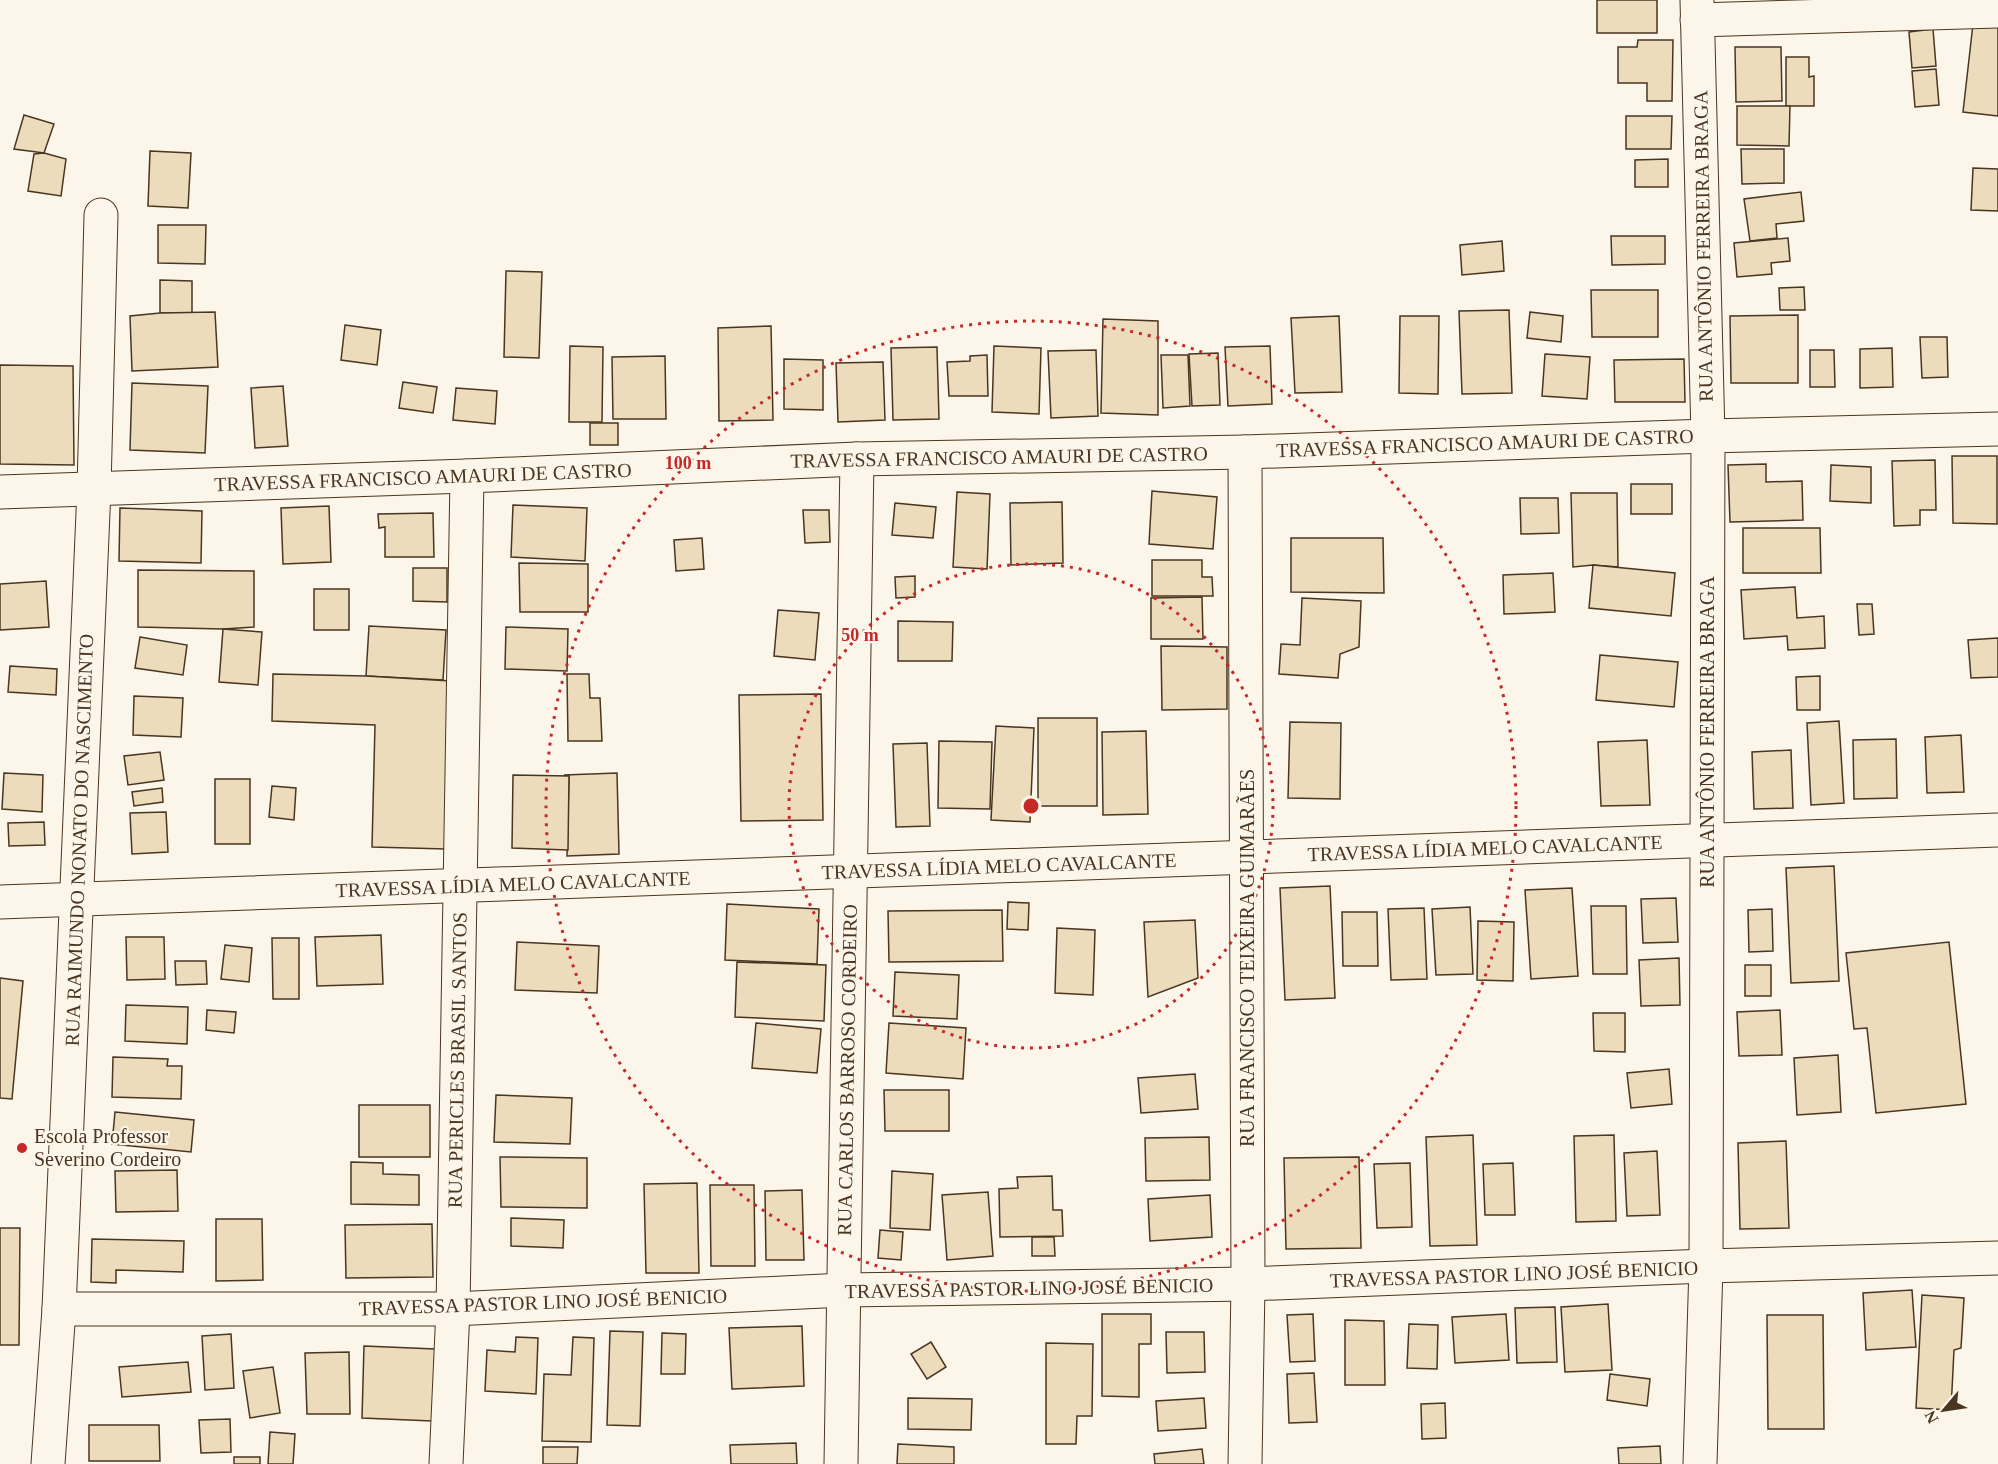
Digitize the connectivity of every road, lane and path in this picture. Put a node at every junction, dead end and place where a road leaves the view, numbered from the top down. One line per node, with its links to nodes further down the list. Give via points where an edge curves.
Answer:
1 (1697, 10): 2 (street); 5 (street, RUA ANTÔNIO FERREIRA BRAGA)
2 (1998, 11)
3 (100, 215): 9 (street, RUA RAIMUNDO NONATO DO NASCIMENTO)
4 (1998, 429): 5 (street, TRAVESSA FRANCISCO AMAURI DE CASTRO)
5 (1708, 436): 6 (street, TRAVESSA FRANCISCO AMAURI DE CASTRO); 12 (street, RUA ANTÔNIO FERREIRA BRAGA)
6 (1245, 452): 7 (street, TRAVESSA FRANCISCO AMAURI DE CASTRO); 13 (street, RUA FRANCISCO TEIXEIRA GUIMARÃES)
7 (857, 459): 8 (street, TRAVESSA FRANCISCO AMAURI DE CASTRO); 14 (street, RUA CARLOS BARROSO CORDEIRO)
8 (467, 476): 9 (street, TRAVESSA FRANCISCO AMAURI DE CASTRO); 15 (street, RUA PERICLES BRASIL SANTOS)
9 (94, 489): 10 (street, TRAVESSA FRANCISCO AMAURI DE CASTRO); 16 (street, RUA RAIMUNDO NONATO DO NASCIMENTO)
10 (0, 492)
11 (1998, 830): 12 (street, TRAVESSA LÍDIA MELO CAVALCANTE)
12 (1707, 840): 13 (street, TRAVESSA LÍDIA MELO CAVALCANTE); 19 (street, RUA ANTÔNIO FERREIRA BRAGA)
13 (1246, 857): 14 (street, TRAVESSA LÍDIA MELO CAVALCANTE); 20 (street, RUA FRANCISCO TEIXEIRA GUIMARÃES)
14 (850, 871): 15 (street, TRAVESSA LÍDIA MELO CAVALCANTE); 21 (street, RUA CARLOS BARROSO CORDEIRO)
15 (460, 886): 16 (street, TRAVESSA LÍDIA MELO CAVALCANTE); 23 (street, RUA PERICLES BRASIL SANTOS)
16 (76, 899): 17 (street, TRAVESSA LÍDIA MELO CAVALCANTE); 22 (street, RUA RAIMUNDO NONATO DO NASCIMENTO)
17 (0, 902)
18 (1998, 1258): 19 (street, TRAVESSA PASTOR LINO JOSÉ BENICIO)
19 (1706, 1266): 20 (street, TRAVESSA PASTOR LINO JOSÉ BENICIO); 28 (street, RUA ANTÔNIO FERREIRA BRAGA)
20 (1248, 1284): 21 (street, TRAVESSA PASTOR LINO JOSÉ BENICIO); 27 (street, RUA FRANCISCO TEIXEIRA GUIMARÃES)
21 (844, 1290): 23 (street, TRAVESSA PASTOR LINO JOSÉ BENICIO); 26 (street, RUA CARLOS BARROSO CORDEIRO)
22 (59, 1309): 23 (street, TRAVESSA PASTOR LINO JOSÉ BENICIO); 24 (street, RUA RAIMUNDO NONATO DO NASCIMENTO)
23 (453, 1309): 25 (street, RUA PERICLES BRASIL SANTOS)
24 (48, 1464)
25 (447, 1464)
26 (841, 1464)
27 (1245, 1464)
28 (1700, 1464)

